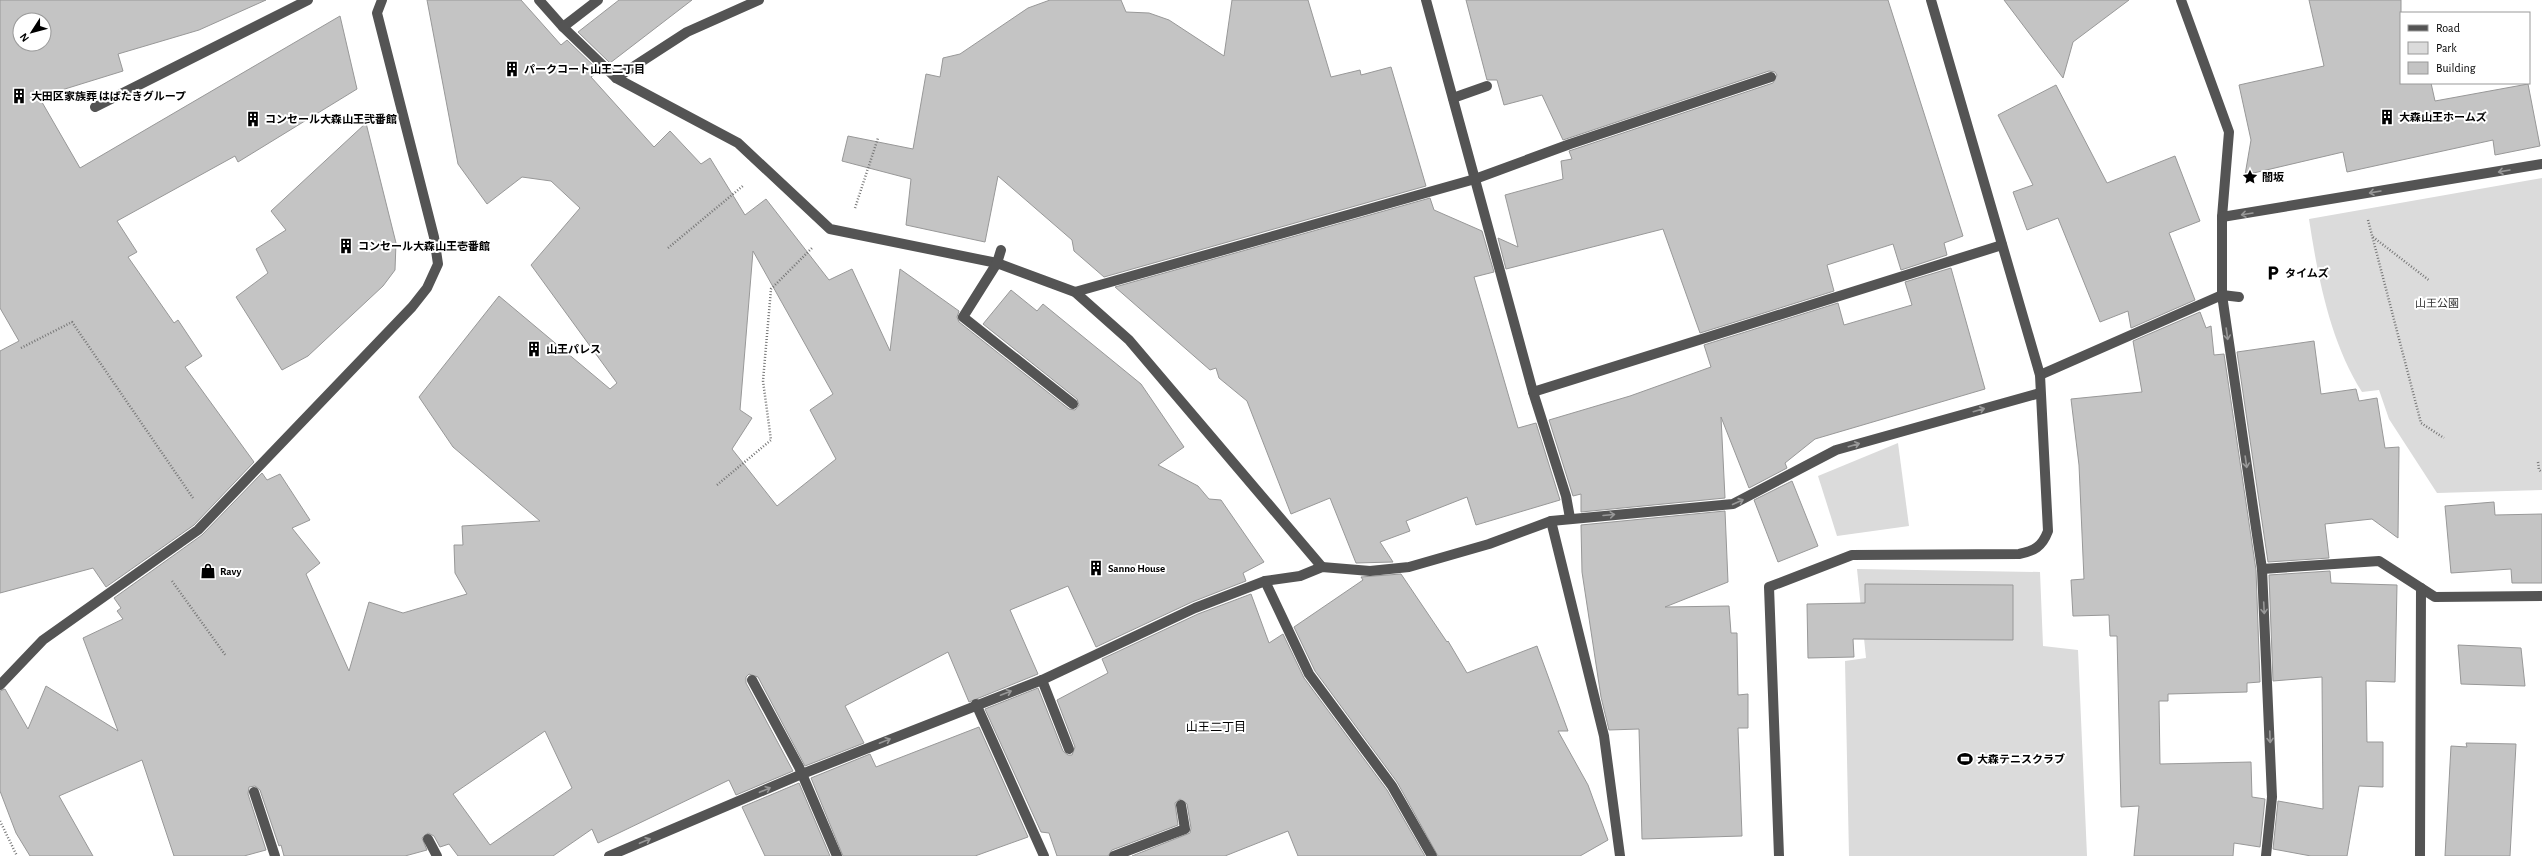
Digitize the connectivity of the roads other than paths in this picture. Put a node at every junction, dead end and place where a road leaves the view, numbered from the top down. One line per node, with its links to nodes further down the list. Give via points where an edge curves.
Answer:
1 (308, 0): 14 (street)
2 (382, 0): 37 (street, via 377,12 434,237 438,264 427,288 412,307 198,530 43,640)
3 (540, 0): 9 (street)
4 (598, 0): 9 (street)
5 (759, 0): 11 (street, via 687,32)
6 (1426, 0): 13 (street)
7 (1930, 0): 18 (street)
8 (2181, 0): 17 (street, via 2229,132)
9 (563, 27): 11 (street)
10 (1770, 77): 16 (street, via 1570,144)
11 (616, 78): 20 (street, via 738,143 830,229)
12 (1487, 86): 13 (street)
13 (1453, 98): 16 (street)
14 (95, 107)
15 (2542, 164): 17 (street, one-way to 17)
16 (1475, 179): 21 (street); 25 (street)
17 (2222, 218): 22 (street)
18 (2002, 245): 24 (street); 25 (street)
19 (1001, 250): 20 (street)
20 (997, 263): 21 (street); 27 (street, via 963,317)
21 (1075, 292): 30 (street, via 1129,340)
22 (2222, 295): 23 (street); 24 (street); 31 (street, one-way to 31)
23 (2240, 296)
24 (2040, 375): 26 (street)
25 (1533, 392): 28 (street, via 1566,496)
26 (2040, 393): 28 (street, one-way to 26, via 1734,504 1836,450); 52 (street, via 2048,531 2040,547 2019,554 1852,555 1769,587)
27 (1073, 404)
28 (1570, 518): 29 (street)
29 (1550, 521): 30 (street, via 1491,548 1409,567 1370,571); 51 (street, via 1604,736)
30 (1322, 568): 32 (street, via 1300,576)
31 (2262, 569): 33 (street, via 2379,561); 53 (street, one-way to 53, via 2272,797)
32 (1265, 581): 36 (street, via 1195,608); 50 (street, via 1309,674 1392,786)
33 (2421, 588): 34 (street, via 2435,597); 54 (street)
34 (2542, 596)
35 (752, 680): 40 (street)
36 (1042, 680): 38 (street, one-way to 36); 39 (street)
37 (0, 685)
38 (976, 704): 40 (street, one-way to 38); 48 (street)
39 (1069, 749)
40 (802, 774): 46 (street, one-way to 40); 47 (street)
41 (254, 792): 44 (street)
42 (1181, 805): 49 (street, via 1185,829)
43 (428, 839): 45 (street)
44 (275, 856)
45 (437, 856)
46 (609, 856)
47 (837, 856)
48 (1044, 856)
49 (1114, 856)
50 (1432, 856)
51 (1620, 856)
52 (1779, 856)
53 (2266, 856)
54 (2420, 856)

